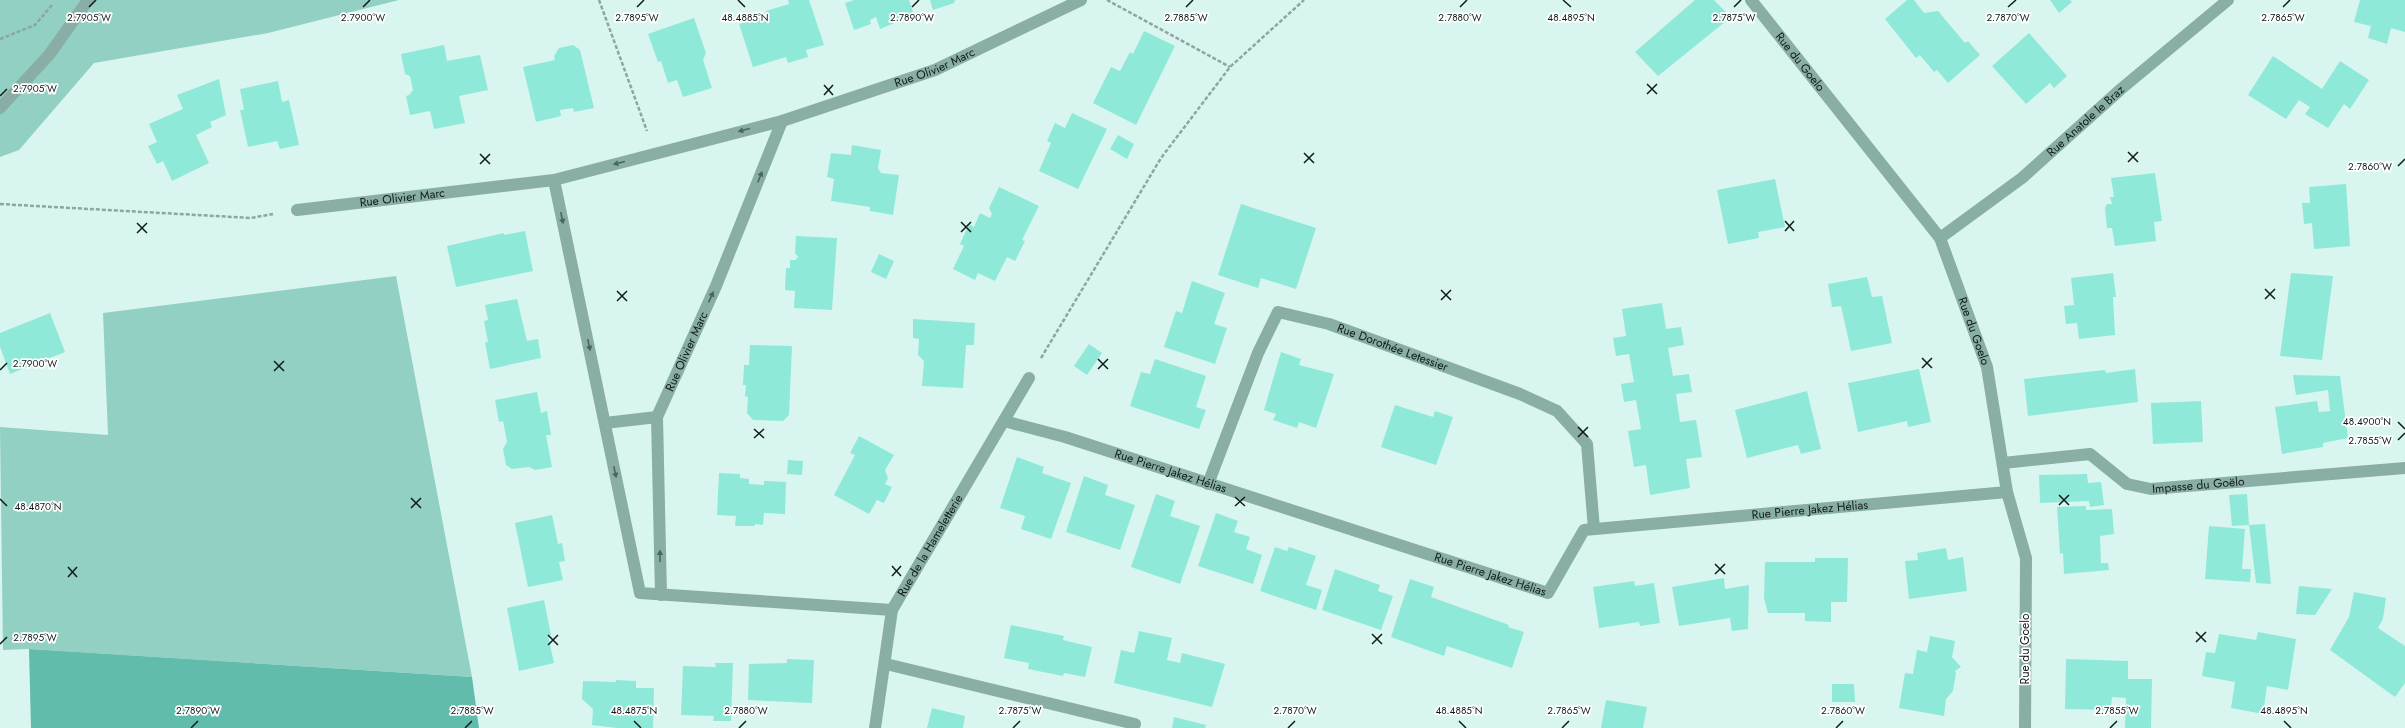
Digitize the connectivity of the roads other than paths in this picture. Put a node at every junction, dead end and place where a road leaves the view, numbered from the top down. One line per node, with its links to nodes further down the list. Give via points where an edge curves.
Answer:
1 (88, 0): 5 (street, via 49,55)
2 (1081, 0): 6 (street, Rue Olivier Marc, via 935,70)
3 (1752, 0): 9 (street, Rue du Goelo)
4 (2228, 0): 9 (street, Rue Anatole le Braz, via 2022,178)
5 (0, 108)
6 (782, 120): 7 (street, Rue Olivier Marc, one-way to 7); 11 (street, Rue Olivier Marc, one-way to 6, via 716,286)
7 (554, 180): 8 (street, Rue Olivier Marc); 13 (street, one-way to 13)
8 (297, 210)
9 (1940, 238): 14 (street, Rue du Goelo, via 1987,368)
10 (1029, 378): 12 (street, Rue de la Hameletterie)
11 (657, 417): 13 (street); 19 (street, Rue Olivier Marc, one-way to 11)
12 (1004, 422): 16 (street, Rue Pierre Jakez Hélias, via 1065,436); 20 (street, Rue de la Hameletterie)
13 (605, 423): 19 (street, one-way to 19, via 640,593)
14 (2003, 463): 15 (street, Impasse du Goëlo, via 2090,454 2127,484 2151,489); 17 (street, Rue du Goelo)
15 (2405, 468)
16 (1208, 484): 18 (street, Rue Pierre Jakez Hélias, via 1321,518 1548,593 1584,530); 18 (street, Rue Dorothée Letessier, via 1258,353 1278,312 1329,324 1520,394 1557,411 1587,444)
17 (2008, 492): 18 (street, Rue Pierre Jakez Hélias); 24 (street, Rue du Goelo, via 2026,558)
18 (1594, 529)
19 (661, 595): 20 (street)
20 (892, 610): 21 (street, Rue de la Hameletterie)
21 (886, 664): 22 (street); 23 (street, Rue de la Hameletterie)
22 (1135, 724)
23 (875, 728)
24 (2025, 728)

